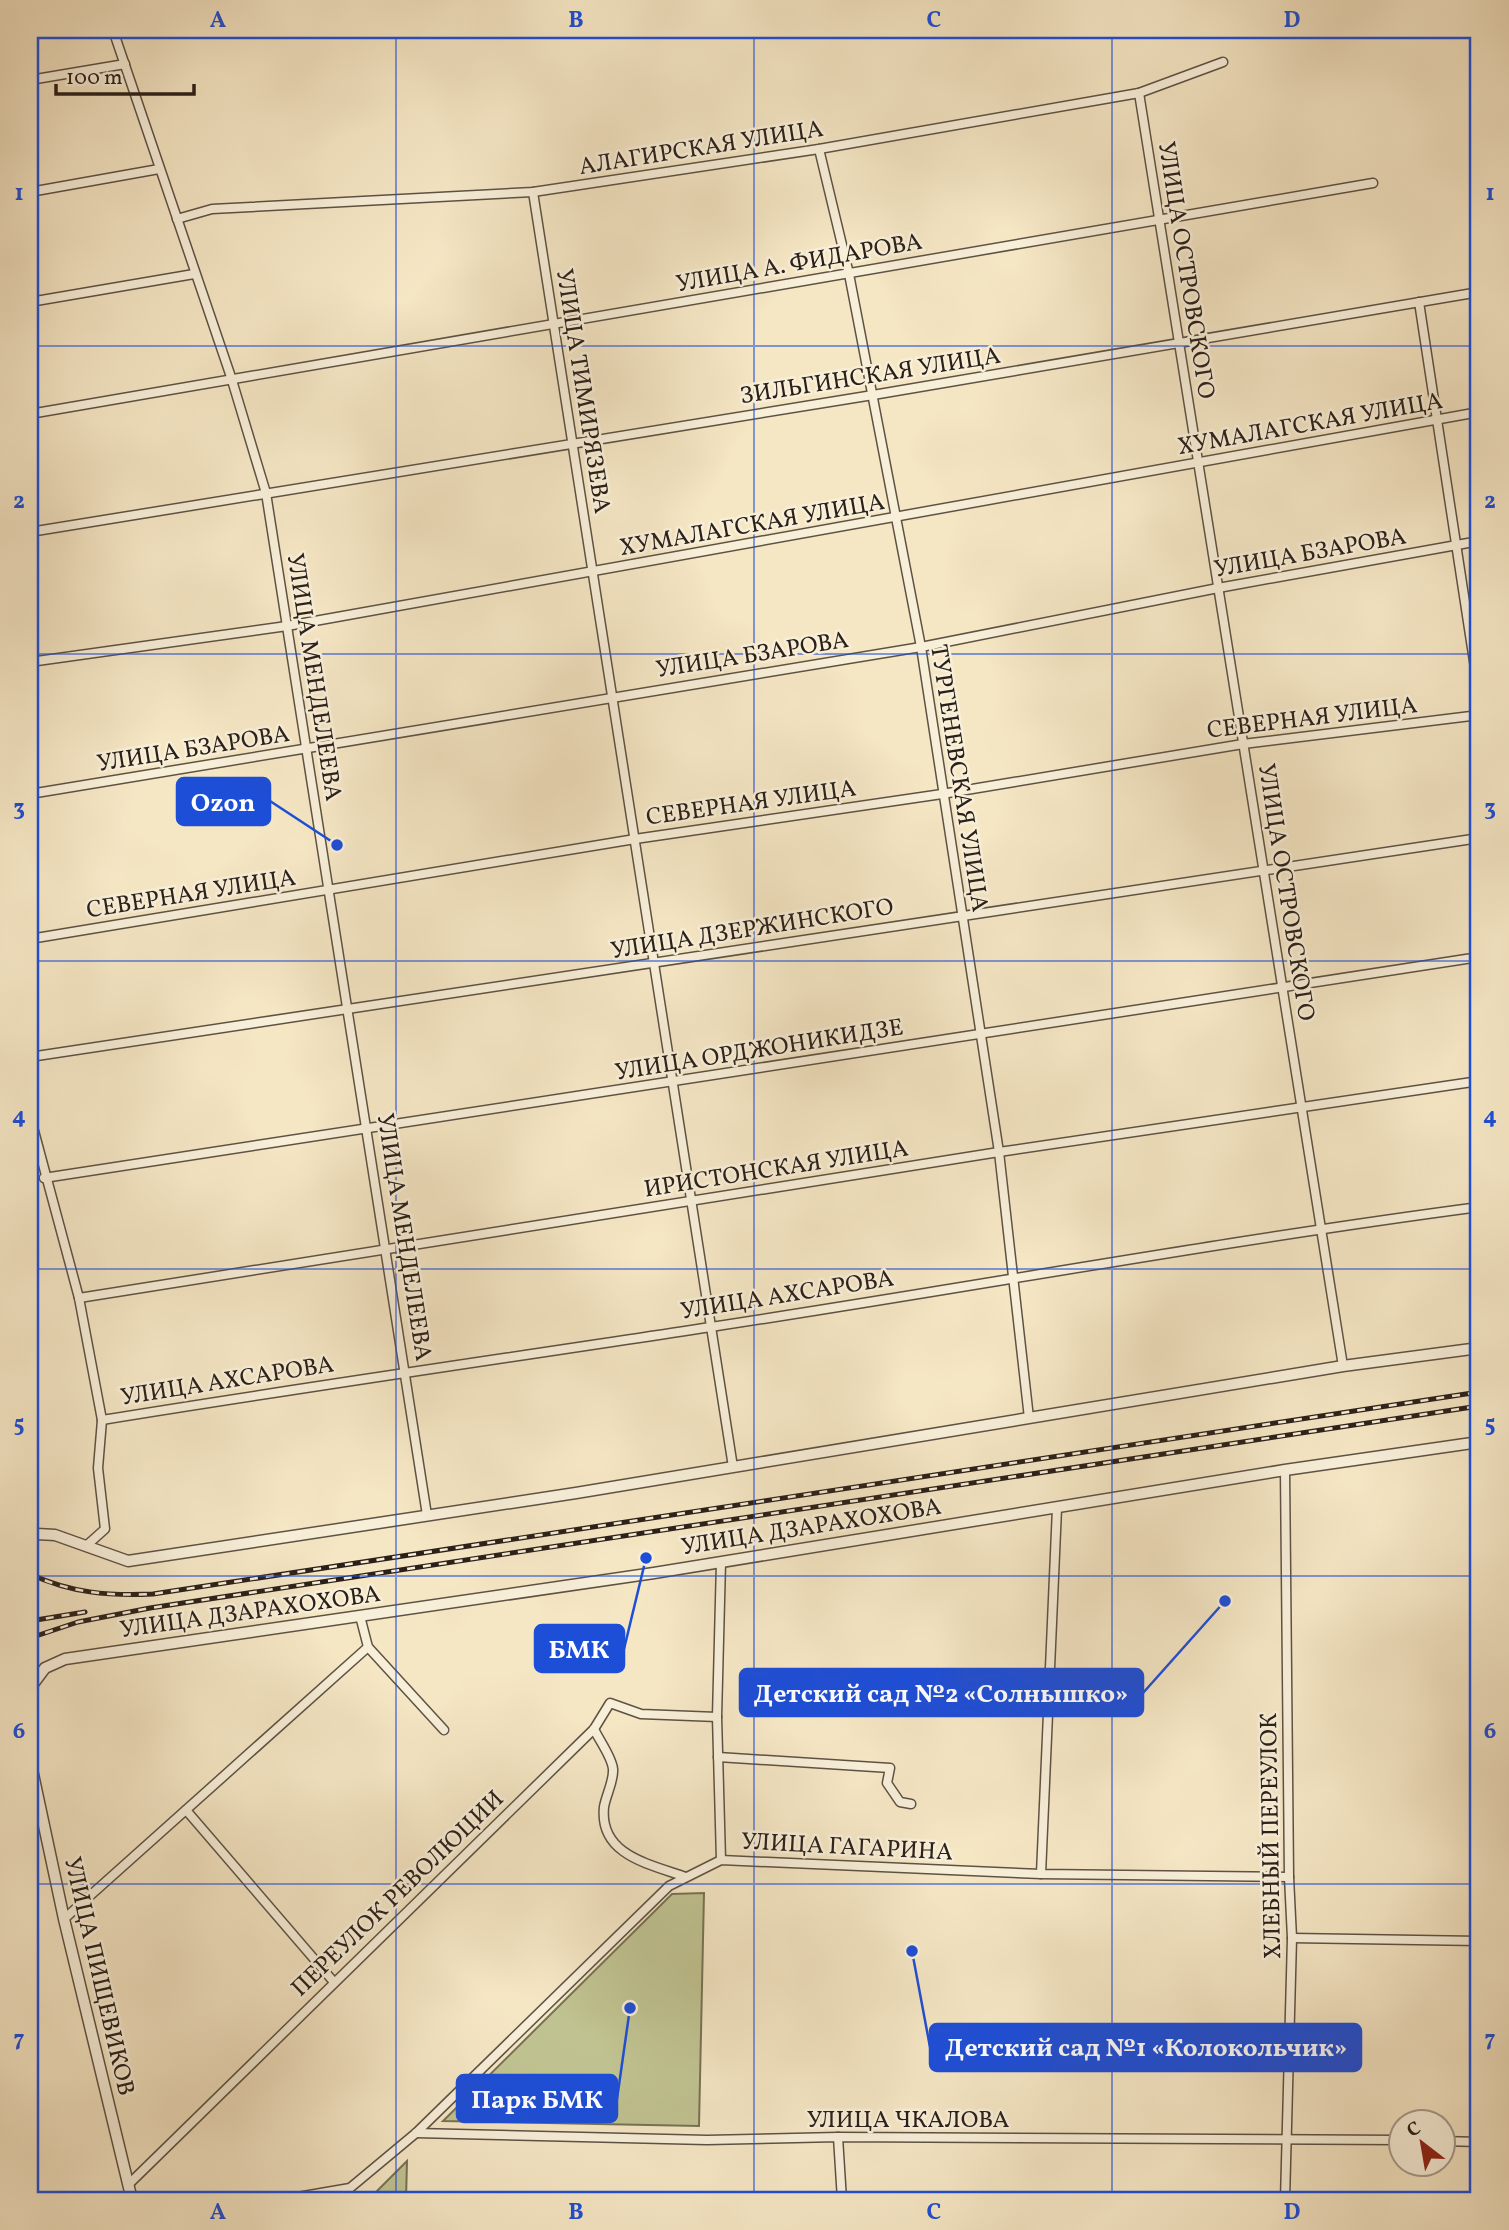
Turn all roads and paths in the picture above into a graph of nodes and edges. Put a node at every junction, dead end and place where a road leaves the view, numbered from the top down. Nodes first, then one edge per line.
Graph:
1 (113, 30) edge
2 (1223, 62) dead end
3 (125, 64) junction
4 (30, 80) edge
5 (1139, 93) junction
6 (819, 149) junction
7 (159, 169) junction
8 (1373, 183) dead end
9 (30, 192) edge
10 (533, 192) junction
11 (177, 219) junction
12 (1159, 219) junction
13 (849, 274) junction
14 (194, 275) junction
15 (1479, 292) edge
16 (30, 302) edge
17 (1419, 302) junction
18 (554, 322) junction
19 (1179, 342) junction
20 (231, 377) junction
21 (873, 395) junction
22 (1479, 412) edge
23 (30, 414) edge
24 (1437, 419) junction
25 (572, 443) junction
26 (1198, 462) junction
27 (266, 494) junction
28 (897, 518) junction
29 (30, 532) edge
30 (1479, 541) edge
31 (1456, 545) junction
32 (593, 571) junction
33 (1218, 588) junction
34 (286, 626) junction
35 (920, 647) junction
36 (30, 662) edge
37 (1479, 694) edge
38 (612, 696) junction
39 (1479, 715) edge
40 (1243, 744) junction
41 (308, 750) junction
42 (30, 794) edge
43 (942, 794) junction
44 (1479, 838) edge
45 (635, 839) junction
46 (1264, 871) junction
47 (329, 891) junction
48 (961, 916) junction
49 (30, 939) edge
50 (1479, 957) edge
51 (654, 963) junction
52 (1284, 988) junction
53 (348, 1009) junction
54 (981, 1033) junction
55 (30, 1057) edge
56 (1479, 1081) edge
57 (673, 1083) junction
58 (1301, 1106) junction
59 (30, 1116) edge
60 (368, 1128) junction
61 (999, 1152) junction
62 (44, 1178) junction
63 (692, 1202) junction
64 (1479, 1207) edge
65 (1321, 1228) junction
66 (387, 1247) junction
67 (1014, 1277) junction
68 (79, 1298) junction
69 (711, 1327) junction
70 (1479, 1348) edge
71 (1343, 1366) junction
72 (407, 1370) junction
73 (1029, 1418) junction
74 (102, 1420) junction
75 (1479, 1442) edge
76 (733, 1467) junction
77 (1285, 1470) junction
78 (1057, 1508) junction
79 (427, 1515) junction
80 (32, 1532) edge
81 (86, 1546) junction
82 (721, 1562) junction
83 (360, 1616) junction
84 (368, 1647) junction
85 (30, 1688) edge
86 (717, 1717) junction
87 (444, 1730) dead end
88 (594, 1730) junction
89 (718, 1757) junction
90 (30, 1760) edge
91 (911, 1804) dead end
92 (186, 1810) junction
93 (721, 1860) junction
94 (1041, 1874) junction
95 (686, 1877) junction
96 (1289, 1877) junction
97 (64, 1919) junction
98 (1292, 1938) junction
99 (1479, 1941) edge
100 (332, 1981) junction
101 (416, 2133) junction
102 (838, 2137) junction
103 (1286, 2138) junction
104 (1386, 2140) edge
105 (1456, 2141) edge
106 (1479, 2142) edge
107 (129, 2183) junction
108 (132, 2200) edge
109 (280, 2200) edge
110 (842, 2200) edge
111 (1285, 2200) edge

1 - 3 street, УЛИЦА МЕНДЕЛЕЕВА
2 - 5 street, АЛАГИРСКАЯ УЛИЦА
3 - 4 street
3 - 7 street, УЛИЦА МЕНДЕЛЕЕВА
5 - 6 street, АЛАГИРСКАЯ УЛИЦА
5 - 12 street, УЛИЦА ОСТРОВСКОГО
6 - 10 street, АЛАГИРСКАЯ УЛИЦА
6 - 13 street, ТУРГЕНЕВСКАЯ УЛИЦА
7 - 9 street
7 - 11 street, УЛИЦА МЕНДЕЛЕЕВА
8 - 12 street, УЛИЦА А. ФИДАРОВА
10 - 11 street, АЛАГИРСКАЯ УЛИЦА
10 - 18 street, УЛИЦА ТИМИРЯЗЕВА
11 - 14 street, УЛИЦА МЕНДЕЛЕЕВА
12 - 13 street, УЛИЦА А. ФИДАРОВА
12 - 19 street, УЛИЦА ОСТРОВСКОГО
13 - 18 street, УЛИЦА А. ФИДАРОВА
13 - 21 street, ТУРГЕНЕВСКАЯ УЛИЦА
14 - 16 street
14 - 20 street, УЛИЦА МЕНДЕЛЕЕВА
15 - 17 street, ЗИЛЬГИНСКАЯ УЛИЦА
17 - 19 street, ЗИЛЬГИНСКАЯ УЛИЦА
17 - 24 street
18 - 20 street, УЛИЦА А. ФИДАРОВА
18 - 25 street, УЛИЦА ТИМИРЯЗЕВА
19 - 21 street, ЗИЛЬГИНСКАЯ УЛИЦА
19 - 26 street, УЛИЦА ОСТРОВСКОГО
20 - 23 street, УЛИЦА А. ФИДАРОВА
20 - 27 street, УЛИЦА МЕНДЕЛЕЕВА
21 - 25 street, ЗИЛЬГИНСКАЯ УЛИЦА
21 - 28 street, ТУРГЕНЕВСКАЯ УЛИЦА
22 - 24 street, ХУМАЛАГСКАЯ УЛИЦА
24 - 26 street, ХУМАЛАГСКАЯ УЛИЦА
24 - 31 street
25 - 27 street, ЗИЛЬГИНСКАЯ УЛИЦА
25 - 32 street, УЛИЦА ТИМИРЯЗЕВА
26 - 28 street, ХУМАЛАГСКАЯ УЛИЦА
26 - 33 street, УЛИЦА ОСТРОВСКОГО
27 - 29 street, ЗИЛЬГИНСКАЯ УЛИЦА
27 - 34 street, УЛИЦА МЕНДЕЛЕЕВА
28 - 32 street, ХУМАЛАГСКАЯ УЛИЦА
28 - 35 street, ТУРГЕНЕВСКАЯ УЛИЦА
30 - 31 street, УЛИЦА БЗАРОВА
31 - 33 street, УЛИЦА БЗАРОВА
31 - 37 street
32 - 34 street, ХУМАЛАГСКАЯ УЛИЦА
32 - 38 street, УЛИЦА ТИМИРЯЗЕВА
33 - 35 street, УЛИЦА БЗАРОВА
33 - 40 street, УЛИЦА ОСТРОВСКОГО
34 - 36 street, ХУМАЛАГСКАЯ УЛИЦА
34 - 41 street, УЛИЦА МЕНДЕЛЕЕВА
35 - 38 street, УЛИЦА БЗАРОВА
35 - 43 street, ТУРГЕНЕВСКАЯ УЛИЦА
38 - 41 street, УЛИЦА БЗАРОВА
38 - 45 street, УЛИЦА ТИМИРЯЗЕВА
39 - 40 street, СЕВЕРНАЯ УЛИЦА
40 - 43 street, СЕВЕРНАЯ УЛИЦА
40 - 46 street, УЛИЦА ОСТРОВСКОГО
41 - 42 street, УЛИЦА БЗАРОВА
41 - 47 street, УЛИЦА МЕНДЕЛЕЕВА
43 - 45 street, СЕВЕРНАЯ УЛИЦА
43 - 48 street, ТУРГЕНЕВСКАЯ УЛИЦА
44 - 46 street, УЛИЦА ДЗЕРЖИНСКОГО
45 - 47 street, СЕВЕРНАЯ УЛИЦА
45 - 51 street, УЛИЦА ТИМИРЯЗЕВА
46 - 48 street, УЛИЦА ДЗЕРЖИНСКОГО
46 - 52 street, УЛИЦА ОСТРОВСКОГО
47 - 49 street, СЕВЕРНАЯ УЛИЦА
47 - 53 street, УЛИЦА МЕНДЕЛЕЕВА
48 - 51 street, УЛИЦА ДЗЕРЖИНСКОГО
48 - 54 street, ТУРГЕНЕВСКАЯ УЛИЦА
50 - 52 street, УЛИЦА ОРДЖОНИКИДЗЕ
51 - 53 street, УЛИЦА ДЗЕРЖИНСКОГО
51 - 57 street, УЛИЦА ТИМИРЯЗЕВА
52 - 54 street, УЛИЦА ОРДЖОНИКИДЗЕ
52 - 58 street, УЛИЦА ОСТРОВСКОГО
53 - 55 street, УЛИЦА ДЗЕРЖИНСКОГО
53 - 60 street, УЛИЦА МЕНДЕЛЕЕВА
54 - 57 street, УЛИЦА ОРДЖОНИКИДЗЕ
54 - 61 street, ТУРГЕНЕВСКАЯ УЛИЦА
56 - 58 street, ИРИСТОНСКАЯ УЛИЦА
57 - 60 street, УЛИЦА ОРДЖОНИКИДЗЕ
57 - 63 street, УЛИЦА ТИМИРЯЗЕВА
58 - 61 street, ИРИСТОНСКАЯ УЛИЦА
58 - 65 street, УЛИЦА ОСТРОВСКОГО
59 - 62 street
60 - 62 street, УЛИЦА ОРДЖОНИКИДЗЕ
60 - 66 street, УЛИЦА МЕНДЕЛЕЕВА
61 - 63 street, ИРИСТОНСКАЯ УЛИЦА
61 - 67 street, ТУРГЕНЕВСКАЯ УЛИЦА
62 - 68 street
63 - 66 street, ИРИСТОНСКАЯ УЛИЦА
63 - 69 street, УЛИЦА ТИМИРЯЗЕВА
64 - 65 street, УЛИЦА АХСАРОВА
65 - 67 street, УЛИЦА АХСАРОВА
65 - 71 street, УЛИЦА ОСТРОВСКОГО
66 - 68 street, ИРИСТОНСКАЯ УЛИЦА
66 - 72 street, УЛИЦА МЕНДЕЛЕЕВА
67 - 69 street, УЛИЦА АХСАРОВА
67 - 73 street, ТУРГЕНЕВСКАЯ УЛИЦА
68 - 74 street
69 - 72 street, УЛИЦА АХСАРОВА
69 - 76 street, УЛИЦА ТИМИРЯЗЕВА
70 - 71 street
71 - 73 street
72 - 74 street, УЛИЦА АХСАРОВА
72 - 79 street, УЛИЦА МЕНДЕЛЕЕВА
73 - 76 street
74 - 81 street
75 - 77 street, УЛИЦА ДЗАРАХОХОВА
76 - 79 street
77 - 78 street, УЛИЦА ДЗАРАХОХОВА
77 - 96 street, ХЛЕБНЫЙ ПЕРЕУЛОК
78 - 82 street, УЛИЦА ДЗАРАХОХОВА
78 - 94 street
79 - 81 street
80 - 81 street
82 - 83 street, УЛИЦА ДЗАРАХОХОВА
82 - 86 street
83 - 84 street
83 - 85 street, УЛИЦА ДЗАРАХОХОВА
84 - 87 street
84 - 92 street
86 - 88 street, ПЕРЕУЛОК РЕВОЛЮЦИИ
86 - 89 street
88 - 95 street
88 - 100 street, ПЕРЕУЛОК РЕВОЛЮЦИИ
89 - 91 street
89 - 93 street
90 - 97 street, УЛИЦА ПИЩЕВИКОВ
92 - 97 street
92 - 100 street
93 - 94 street, УЛИЦА ГАГАРИНА
93 - 95 street, УЛИЦА ГАГАРИНА
94 - 96 street, УЛИЦА ГАГАРИНА
95 - 101 street, УЛИЦА ГАГАРИНА
96 - 98 street, ХЛЕБНЫЙ ПЕРЕУЛОК
97 - 107 street, УЛИЦА ПИЩЕВИКОВ
98 - 99 street
98 - 103 street, ХЛЕБНЫЙ ПЕРЕУЛОК
100 - 107 street, ПЕРЕУЛОК РЕВОЛЮЦИИ
101 - 102 street, УЛИЦА ЧКАЛОВА
101 - 109 street, УЛИЦА ГАГАРИНА
102 - 103 street, УЛИЦА ЧКАЛОВА
102 - 110 street
103 - 104 street, УЛИЦА ЧКАЛОВА
103 - 111 street, ХЛЕБНЫЙ ПЕРЕУЛОК
105 - 106 street
107 - 108 street, УЛИЦА ПИЩЕВИКОВ

